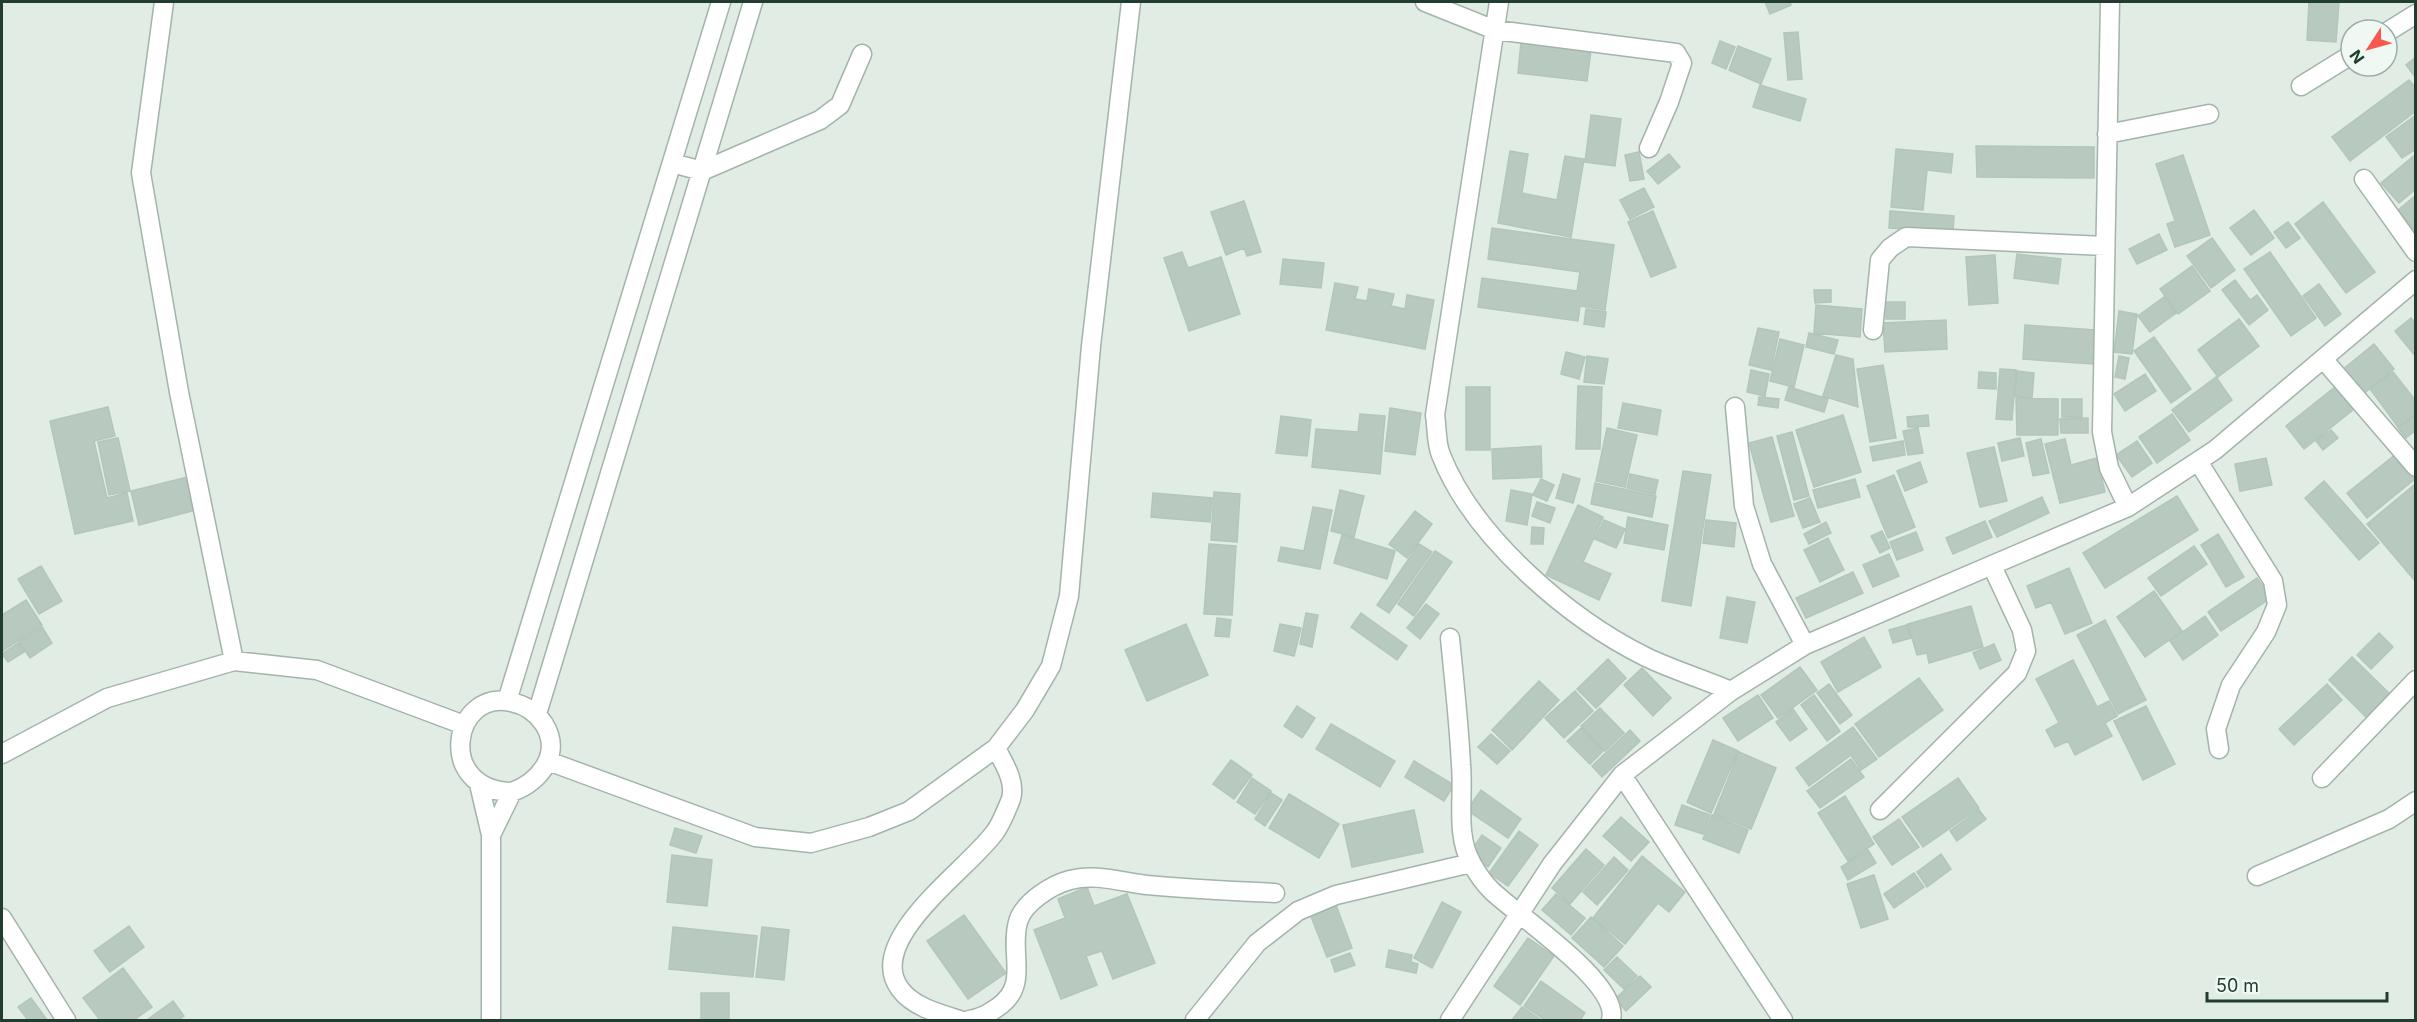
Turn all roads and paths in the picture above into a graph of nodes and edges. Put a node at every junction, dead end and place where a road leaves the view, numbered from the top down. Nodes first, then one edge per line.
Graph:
1 (164, 2) edge
2 (721, 2) edge
3 (753, 2) edge
4 (1131, 2) edge
5 (1425, 2) edge
6 (1499, 2) edge
7 (2110, 2) edge
8 (2415, 14) edge
9 (2399, 24) edge
10 (1495, 30) junction
11 (862, 54) dead end
12 (2339, 63) edge
13 (2301, 87) dead end
14 (2209, 114) dead end
15 (2108, 134) junction
16 (1649, 148) dead end
17 (672, 163) junction
18 (702, 171) junction
19 (2364, 179) dead end
20 (2105, 246) junction
21 (2415, 252) edge
22 (2415, 280) edge
23 (1873, 330) dead end
24 (2324, 360) junction
25 (1735, 407) dead end
26 (586, 443) junction
27 (616, 453) junction
28 (2199, 463) junction
29 (2415, 468) edge
30 (2128, 507) junction
31 (1992, 566) junction
32 (1450, 638) dead end
33 (1805, 645) junction
34 (234, 661) junction
35 (2415, 680) edge
36 (1731, 691) junction
37 (507, 701) junction
38 (537, 714) junction
39 (464, 724) junction
40 (996, 748) junction
41 (2219, 749) dead end
42 (2, 754) edge
43 (548, 761) junction
44 (1622, 775) junction
45 (2322, 778) dead end
46 (479, 784) junction
47 (512, 792) junction
48 (2415, 801) edge
49 (1880, 810) dead end
50 (491, 835) junction
51 (1471, 863) junction
52 (2257, 876) dead end
53 (1275, 893) dead end
54 (1520, 912) junction
55 (2, 918) edge
56 (66, 1020) edge
57 (490, 1020) edge
58 (960, 1020) edge
59 (969, 1020) edge
60 (1195, 1020) edge
61 (1450, 1020) edge
62 (1611, 1020) edge
63 (1783, 1020) edge

1 - 34 street
2 - 17 street
3 - 18 street
4 - 40 street
5 - 10 street
6 - 10 street
7 - 15 street
8 - 9 street
10 - 16 street
10 - 36 street
11 - 18 street
12 - 13 street
14 - 15 street
15 - 20 street
17 - 18 street
17 - 26 street
18 - 27 street
19 - 21 street
20 - 23 street
20 - 30 street
22 - 24 street
24 - 28 street
24 - 29 street
25 - 33 street
26 - 27 street
26 - 37 street
27 - 38 street
28 - 30 street
28 - 41 street
30 - 31 street
31 - 33 street
31 - 49 street
32 - 51 street
33 - 36 street
34 - 39 street
34 - 42 street
35 - 45 street
36 - 44 street
37 - 38 street
37 - 39 street
38 - 43 street
39 - 46 street
40 - 43 street
40 - 58 street
43 - 47 street
44 - 54 street
44 - 63 street
46 - 47 street
46 - 50 street
47 - 50 street
48 - 52 street
50 - 57 street
51 - 54 street
51 - 60 street
53 - 59 street
54 - 61 street
54 - 62 street
55 - 56 street

